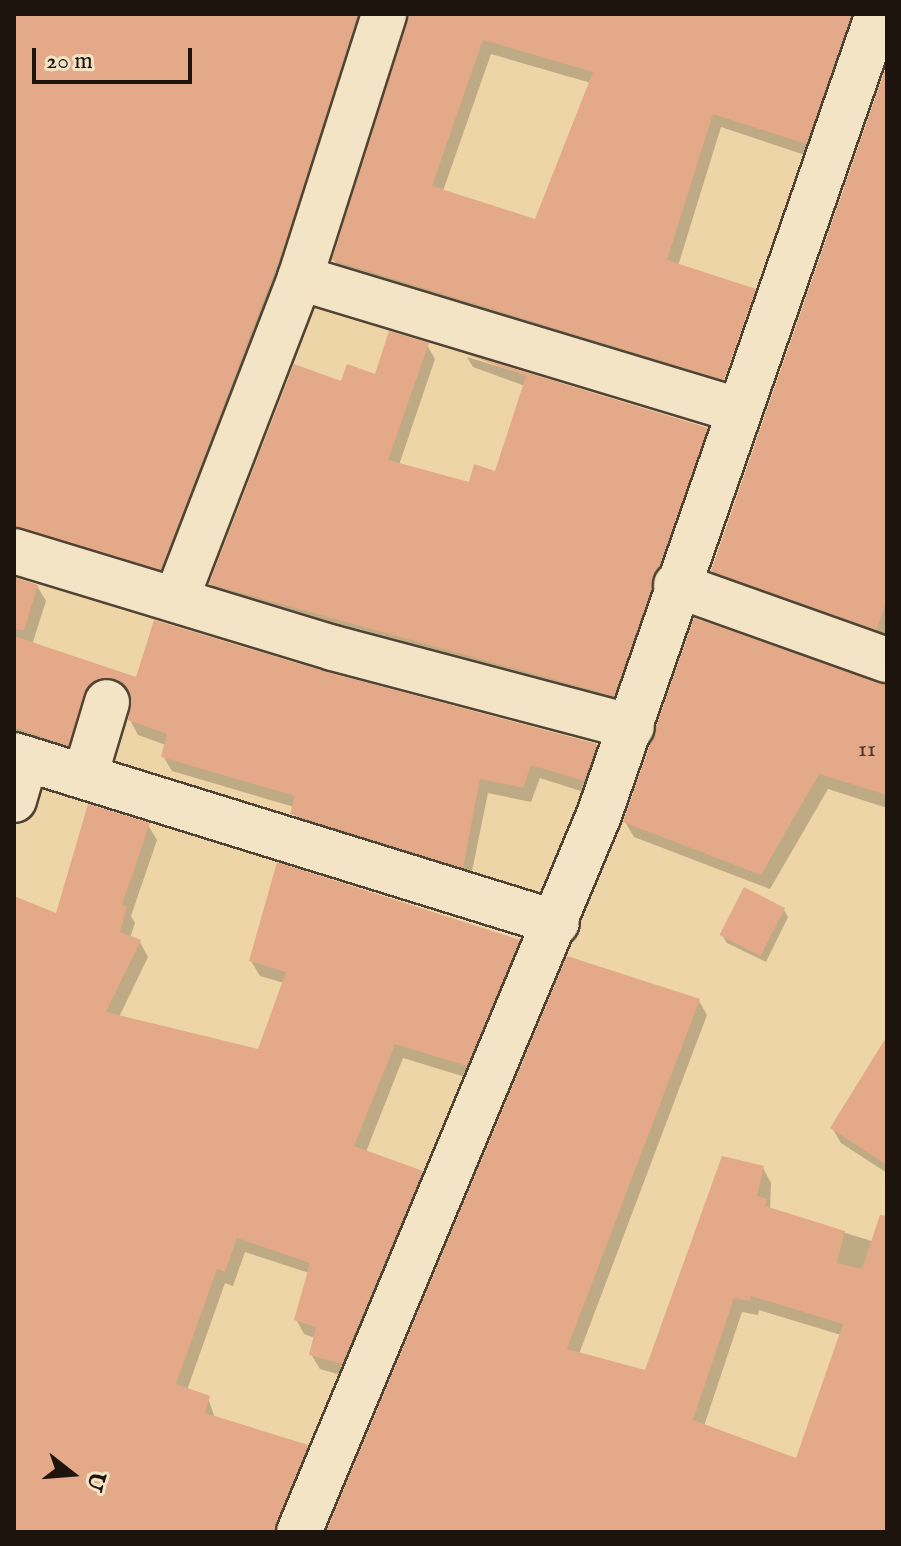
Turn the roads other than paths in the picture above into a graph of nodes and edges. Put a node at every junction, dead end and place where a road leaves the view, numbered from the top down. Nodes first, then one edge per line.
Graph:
1 (384, 14) edge
2 (878, 14) edge
3 (300, 278) junction
4 (736, 410) junction
5 (14, 551) edge
6 (676, 585) junction
7 (177, 597) junction
8 (887, 660) edge
9 (107, 702) dead end
10 (632, 727) junction
11 (20, 757) edge
12 (85, 776) junction
13 (14, 800) edge
14 (557, 923) junction
15 (299, 1532) edge

1 - 3 street
2 - 4 street
3 - 4 street
3 - 7 street
4 - 6 street
5 - 7 street
6 - 8 street
6 - 10 street
7 - 10 street
9 - 12 street
10 - 14 street
11 - 12 street
11 - 13 street
12 - 14 street
14 - 15 street

